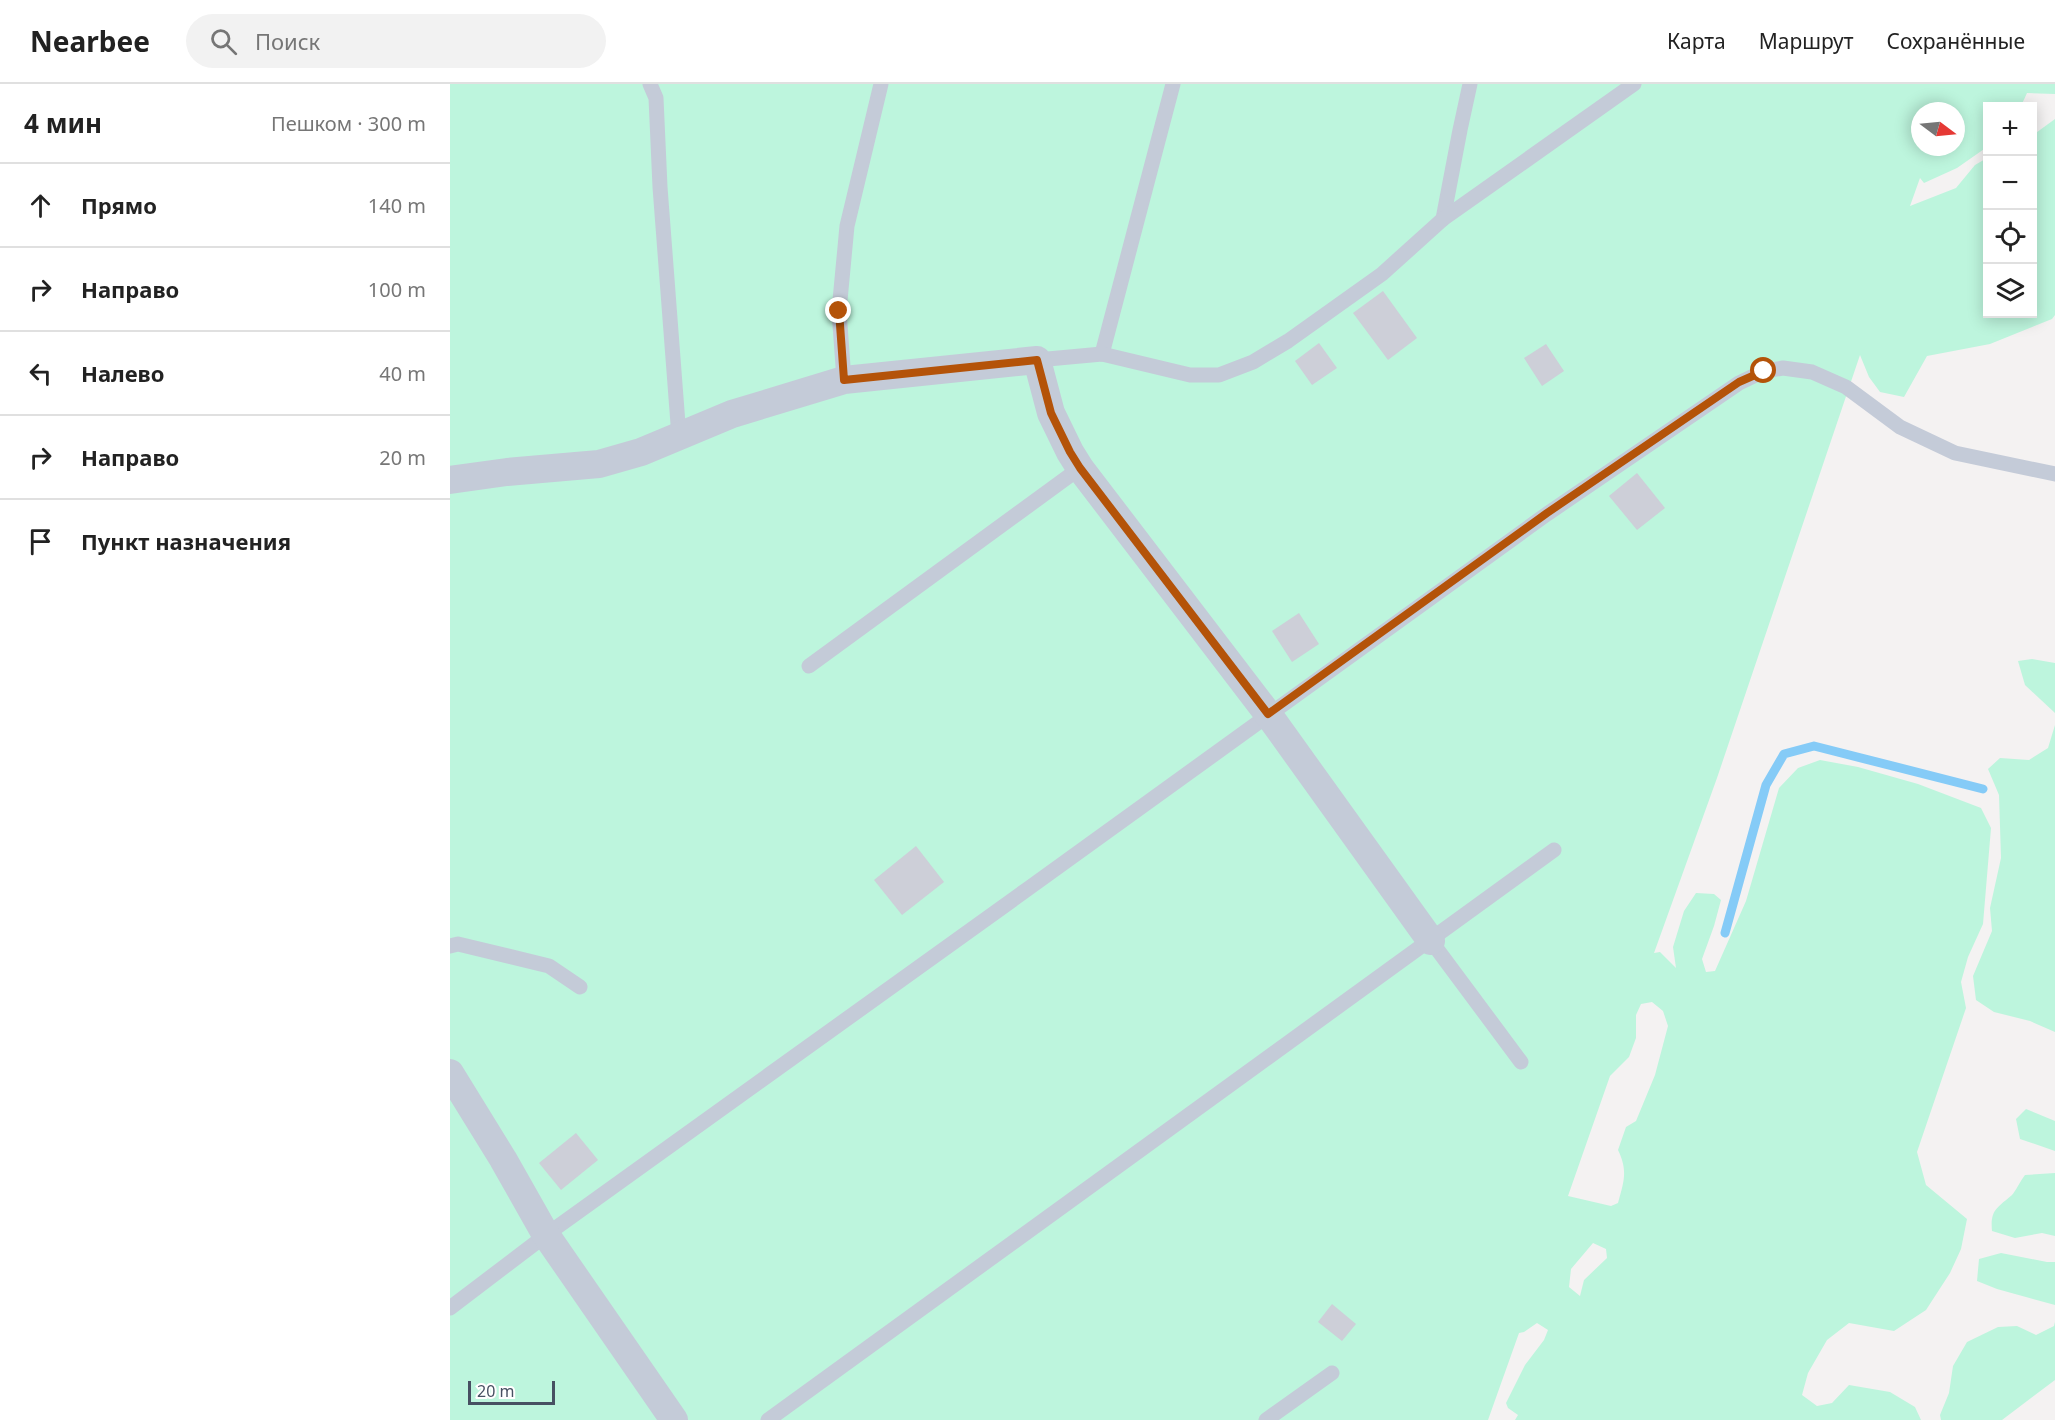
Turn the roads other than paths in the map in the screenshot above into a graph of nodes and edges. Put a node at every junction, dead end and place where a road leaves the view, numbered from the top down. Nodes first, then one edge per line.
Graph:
1 (650, 84) edge
2 (881, 84) edge
3 (1173, 84) edge
4 (1470, 84) edge
5 (1634, 84) edge
6 (1443, 219) junction
7 (1102, 354) junction
8 (1037, 360) junction
9 (844, 380) junction
10 (679, 437) junction
11 (1080, 468) junction
12 (2055, 474) edge
13 (450, 480) edge
14 (809, 666) dead end
15 (1268, 714) junction
16 (1554, 850) dead end
17 (1431, 941) junction
18 (450, 946) edge
19 (580, 987) dead end
20 (1521, 1062) dead end
21 (450, 1073) edge
22 (546, 1235) junction
23 (450, 1308) edge
24 (1332, 1373) dead end
25 (674, 1420) edge
26 (768, 1420) edge
27 (1266, 1420) edge

1 - 10 lane
2 - 9 lane
3 - 7 lane
4 - 6 lane
5 - 6 lane
6 - 7 lane
7 - 8 lane
8 - 9 street
8 - 11 street
9 - 10 street
10 - 13 street
11 - 14 lane
11 - 15 street
12 - 15 lane
15 - 17 street
15 - 22 lane
16 - 17 lane
17 - 20 lane
17 - 26 lane
18 - 19 lane
21 - 22 street
22 - 23 lane
22 - 25 street
24 - 27 lane

